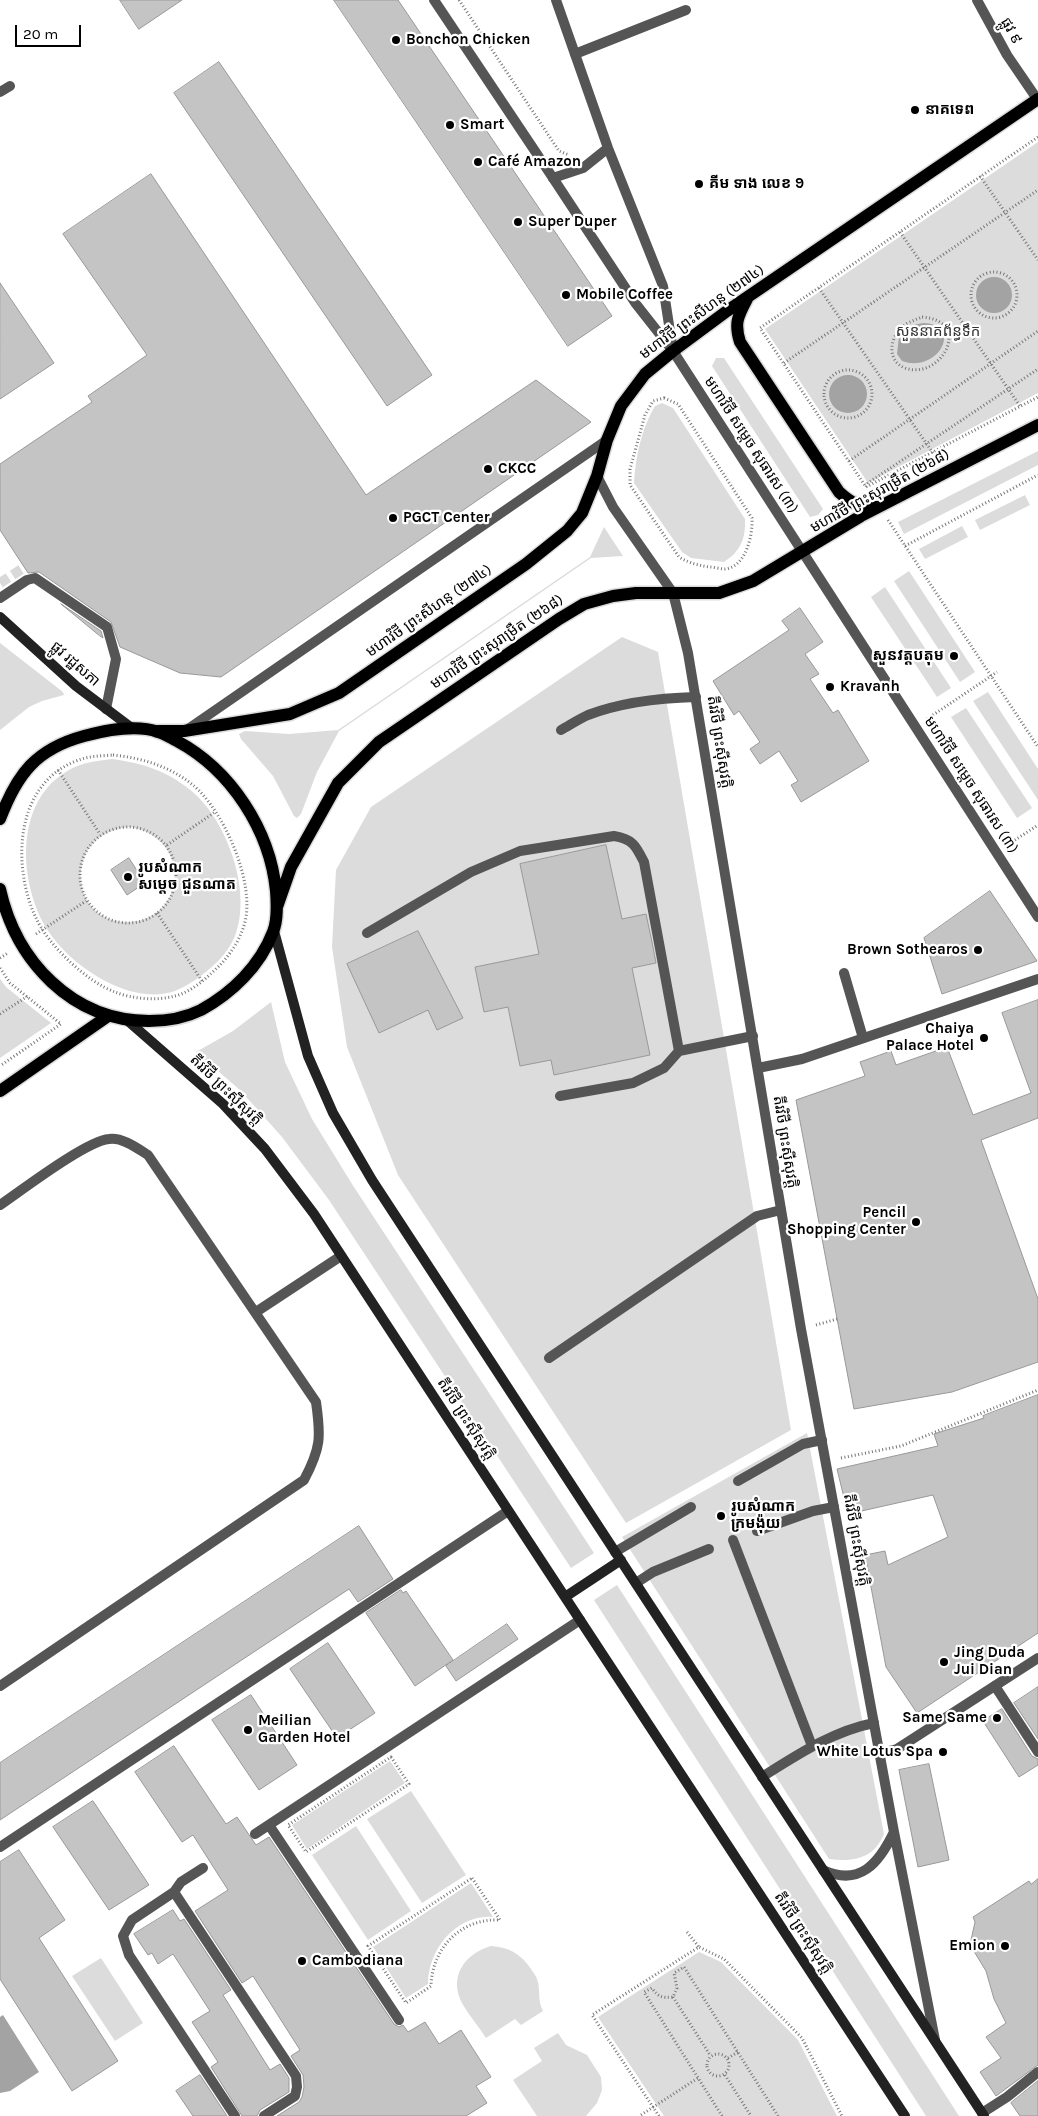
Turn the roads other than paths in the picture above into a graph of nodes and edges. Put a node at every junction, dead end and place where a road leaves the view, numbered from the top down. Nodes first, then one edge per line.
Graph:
1 (434, 0) edge
2 (556, 0) edge
3 (977, 0) edge
4 (686, 10) dead end
5 (575, 54) junction
6 (10, 86) dead end
7 (0, 92) edge
8 (1038, 99) edge
9 (608, 148) junction
10 (553, 178) junction
11 (748, 297) junction
12 (673, 351) junction
13 (1038, 425) edge
14 (607, 440) junction
15 (598, 476) junction
16 (879, 506) junction
17 (803, 552) junction
18 (673, 593) junction
19 (0, 598) edge
20 (0, 617) edge
21 (696, 696) junction
22 (106, 709) junction
23 (133, 729) junction
24 (561, 730) dead end
25 (158, 732) junction
26 (184, 732) junction
27 (0, 819) edge
28 (0, 889) edge
29 (278, 907) junction
30 (1038, 917) edge
31 (274, 931) junction
32 (367, 933) dead end
33 (844, 973) dead end
34 (1038, 979) edge
35 (108, 1016) junction
36 (128, 1021) junction
37 (752, 1036) junction
38 (863, 1038) junction
39 (678, 1050) junction
40 (758, 1068) junction
41 (0, 1091) edge
42 (560, 1096) dead end
43 (0, 1205) edge
44 (781, 1210) junction
45 (341, 1256) junction
46 (256, 1312) junction
47 (549, 1358) dead end
48 (822, 1440) junction
49 (738, 1481) dead end
50 (691, 1507) dead end
51 (834, 1507) junction
52 (508, 1511) junction
53 (757, 1531) dead end
54 (733, 1540) dead end
55 (709, 1549) dead end
56 (618, 1556) junction
57 (636, 1583) junction
58 (565, 1597) junction
59 (580, 1620) junction
60 (1038, 1658) edge
61 (0, 1686) edge
62 (995, 1686) junction
63 (874, 1722) junction
64 (812, 1746) junction
65 (1038, 1752) edge
66 (880, 1754) junction
67 (762, 1777) junction
68 (269, 1825) junction
69 (894, 1832) junction
70 (255, 1834) dead end
71 (0, 1847) edge
72 (203, 1868) dead end
73 (823, 1870) junction
74 (174, 1892) junction
75 (398, 2020) dead end
76 (935, 2041) junction
77 (1038, 2072) edge
78 (983, 2115) edge
79 (235, 2116) edge
80 (264, 2116) edge
81 (905, 2116) edge

1 - 10 street
2 - 5 street, មហាវិថី សម្តេច សុធារស (៣)
3 - 8 street, ផ្លូវ ៩
4 - 5 street
5 - 9 street, មហាវិថី សម្តេច សុធារស (៣)
6 - 7 street
8 - 11 main road, មហាវិថី ព្រះសីហនុ (២៧៤)
9 - 10 street
9 - 12 street, មហាវិថី សម្តេច សុធារស (៣)
10 - 12 street
11 - 12 main road, មហាវិថី ព្រះសីហនុ (២៧៤)
11 - 16 main road
12 - 14 main road, មហាវិថី ព្រះសីហនុ (២៧៤)
12 - 17 street, មហាវិថី សម្តេច សុធារស (៣)
13 - 16 main road, មហាវិថី ព្រះសុរាម្រឹត (២៦៨)
14 - 15 main road, មហាវិថី ព្រះសីហនុ (២៧៤)
14 - 26 street
15 - 18 street, តីរវិថី ព្រះស៊ីសុវត្តិ
15 - 26 main road, មហាវិថី ព្រះសីហនុ (២៧៤)
16 - 17 main road, មហាវិថី ព្រះសុរាម្រឹត (២៦៨)
17 - 18 main road, មហាវិថី ព្រះសុរាម្រឹត (២៦៨)
17 - 30 street, មហាវិថី សម្តេច សុធារស (៣)
18 - 21 street, តីរវិថី ព្រះស៊ីសុវត្តិ
18 - 29 main road, មហាវិថី ព្រះសុរាម្រឹត (២៦៨)
19 - 22 street
20 - 22 main road, ផ្លូវ រដ្ឋសភា
21 - 24 street
21 - 37 street, តីរវិថី ព្រះស៊ីសុវត្តិ
22 - 23 main road, ផ្លូវ រដ្ឋសភា
23 - 25 main road
23 - 27 main road
25 - 26 main road, មហាវិថី ព្រះសីហនុ (២៧៤)
25 - 29 main road
28 - 35 main road
29 - 31 main road
31 - 36 main road
31 - 56 main road, តីរវិថី ព្រះស៊ីសុវត្តិ
32 - 39 street
33 - 38 street
34 - 38 street
35 - 36 main road
35 - 41 main road
36 - 45 main road, តីរវិថី ព្រះស៊ីសុវត្តិ
37 - 39 street
37 - 40 street, តីរវិថី ព្រះស៊ីសុវត្តិ
38 - 40 street
39 - 42 street
40 - 44 street, តីរវិថី ព្រះស៊ីសុវត្តិ
43 - 46 street
44 - 47 street
44 - 48 street, តីរវិថី ព្រះស៊ីសុវត្តិ
45 - 46 street
45 - 52 main road, តីរវិថី ព្រះស៊ីសុវត្តិ
46 - 61 street
48 - 49 street
48 - 51 street, តីរវិថី ព្រះស៊ីសុវត្តិ
50 - 56 street
51 - 53 street
51 - 63 street, តីរវិថី ព្រះស៊ីសុវត្តិ
52 - 58 main road, តីរវិថី ព្រះស៊ីសុវត្តិ
52 - 71 street
54 - 64 street
55 - 57 street
56 - 57 main road, តីរវិថី ព្រះស៊ីសុវត្តិ
56 - 58 main road
57 - 67 main road, តីរវិថី ព្រះស៊ីសុវត្តិ
58 - 59 main road, តីរវិថី ព្រះស៊ីសុវត្តិ
59 - 68 street
59 - 81 main road, តីរវិថី ព្រះស៊ីសុវត្តិ
60 - 62 street
62 - 65 street
62 - 66 street
63 - 64 street
63 - 66 street, តីរវិថី ព្រះស៊ីសុវត្តិ
64 - 67 street
66 - 69 street, តីរវិថី ព្រះស៊ីសុវត្តិ
67 - 73 main road, តីរវិថី ព្រះស៊ីសុវត្តិ
68 - 70 street
68 - 75 street
69 - 73 street
69 - 76 street, តីរវិថី ព្រះស៊ីសុវត្តិ
72 - 74 street
73 - 76 main road, តីរវិថី ព្រះស៊ីសុវត្តិ
74 - 79 street
74 - 80 street
76 - 78 main road, តីរវិថី ព្រះស៊ីសុវត្តិ
77 - 78 street

